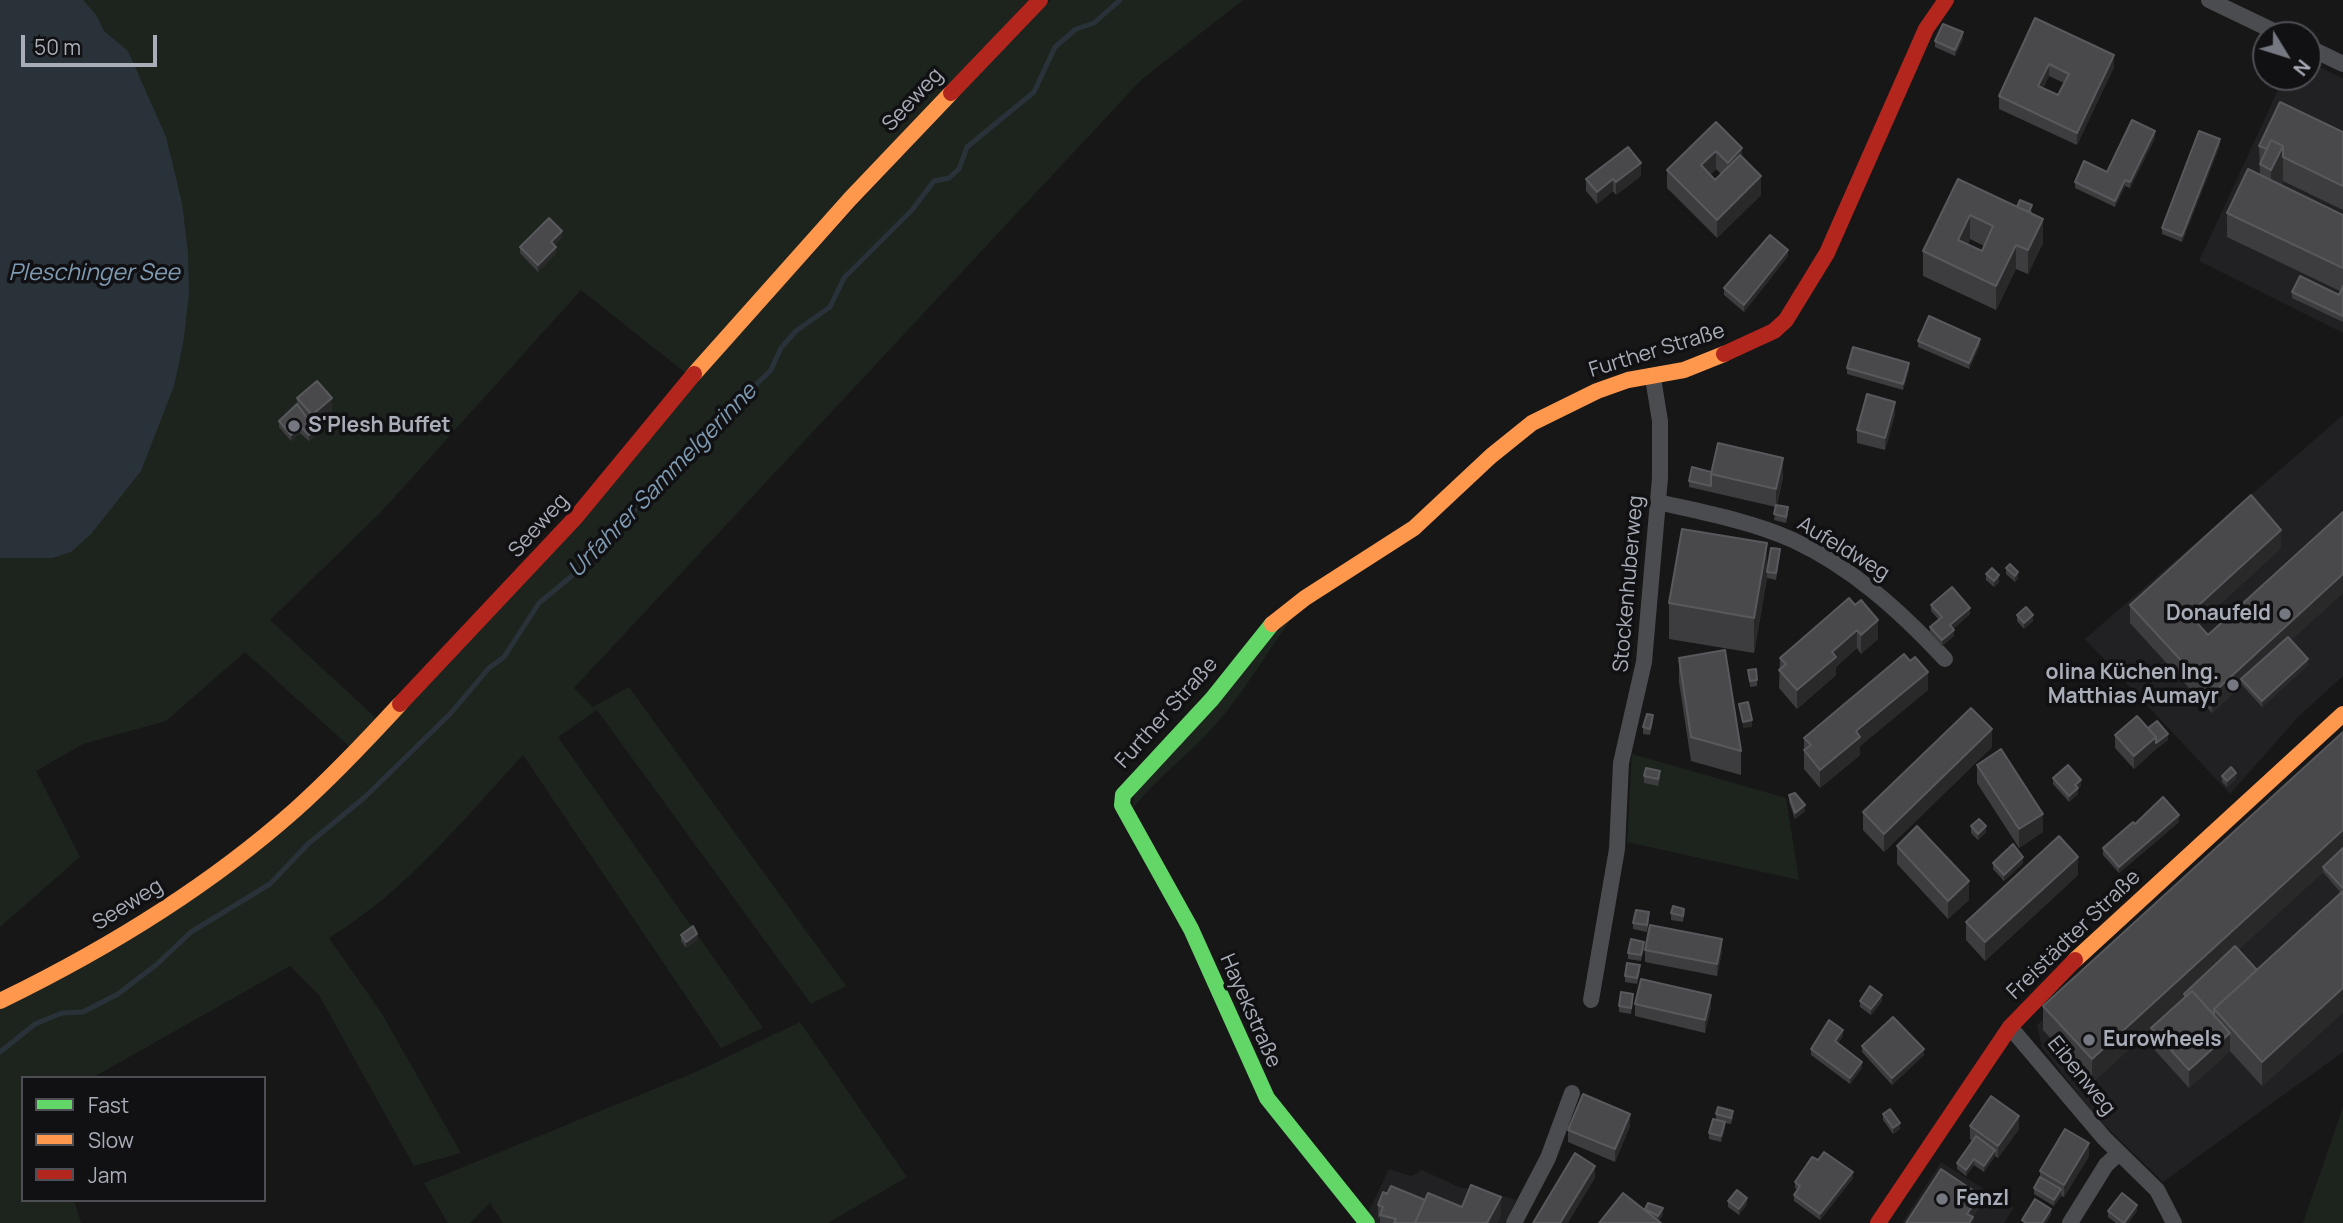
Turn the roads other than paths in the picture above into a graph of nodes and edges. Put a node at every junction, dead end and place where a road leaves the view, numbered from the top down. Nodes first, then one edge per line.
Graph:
1 (1040, 0) edge
2 (1946, 0) edge
3 (2209, 0) edge
4 (2253, 21) edge
5 (2322, 54) edge
6 (2343, 64) edge
7 (1653, 378) junction
8 (1658, 502) junction
9 (1945, 659) dead end
10 (2343, 714) edge
11 (1121, 799) joint
12 (1591, 1000) dead end
13 (0, 1001) edge
14 (2010, 1027) junction
15 (1572, 1093) dead end
16 (2119, 1153) junction
17 (1367, 1223) edge
18 (1514, 1223) edge
19 (1878, 1223) edge
20 (2070, 1223) edge
21 (2174, 1223) edge

1 - 13 street, Seeweg
2 - 7 street, Further Straße
3 - 4 street
5 - 6 street
7 - 8 street, Stockenhuberweg
7 - 11 street, Further Straße
8 - 9 street, Aufeldweg
8 - 12 street, Stockenhuberweg
10 - 14 street, Freistädter Straße
11 - 17 street, Hayekstraße
14 - 16 street, Eibenweg
14 - 19 street, Freistädter Straße
15 - 18 street
16 - 20 street
16 - 21 street, Eibenweg

